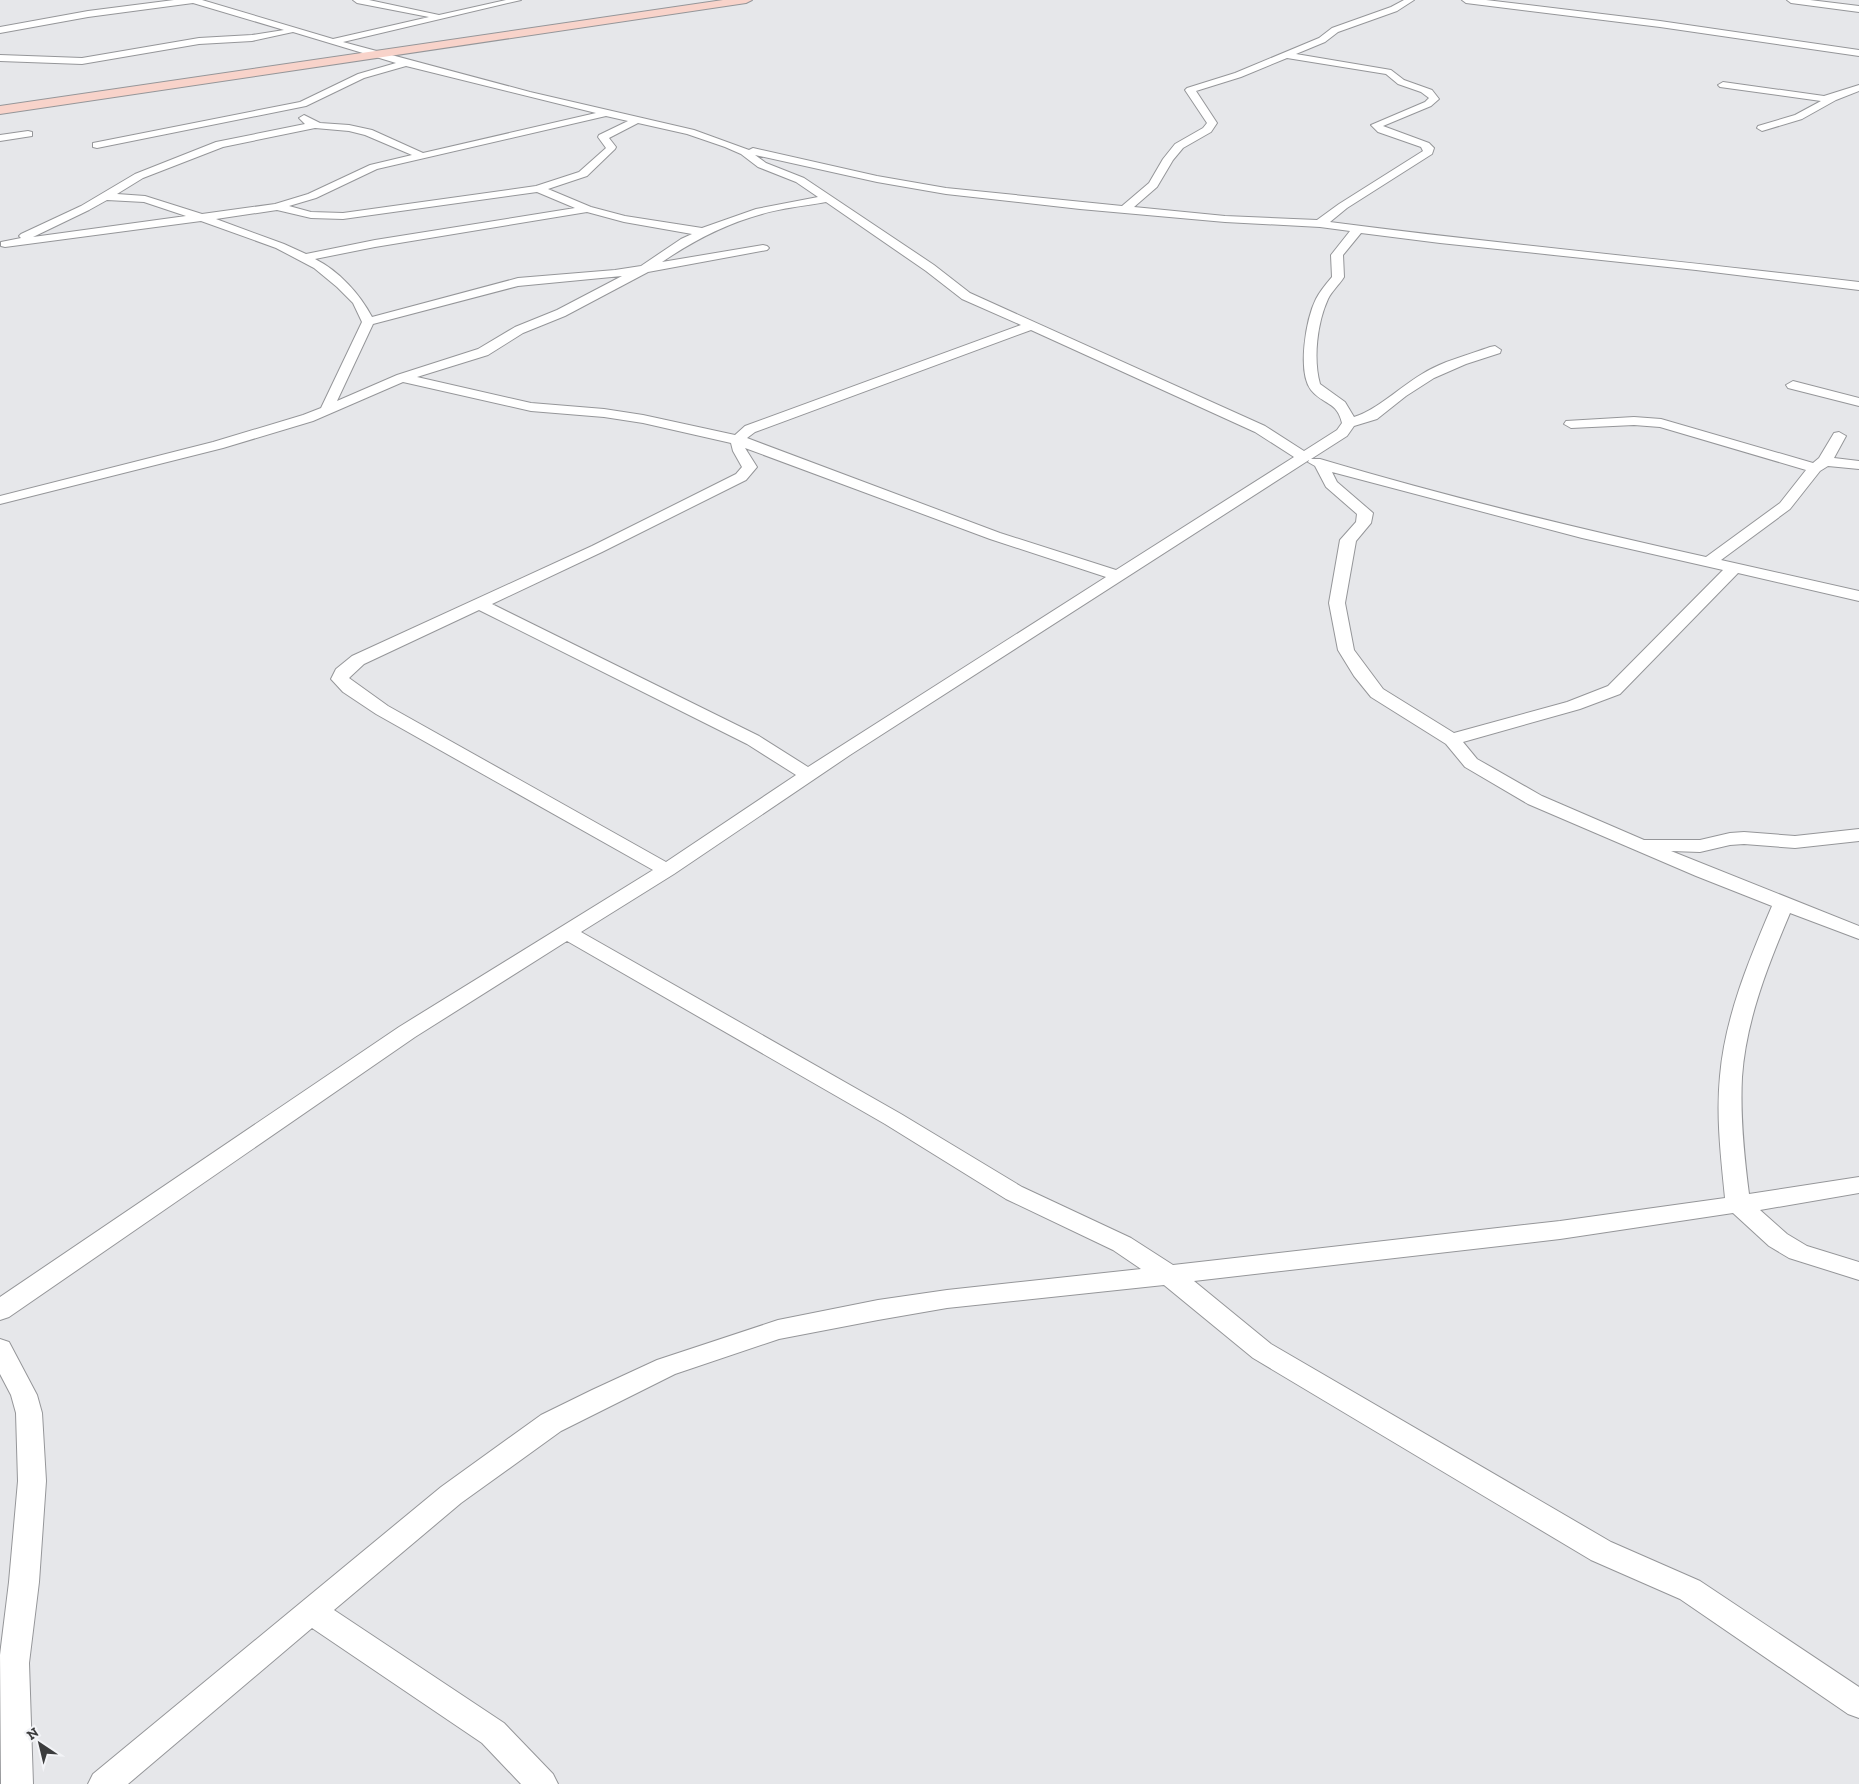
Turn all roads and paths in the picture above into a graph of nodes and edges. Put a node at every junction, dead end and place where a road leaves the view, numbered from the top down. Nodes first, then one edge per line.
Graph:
1 (193, 0) edge
2 (357, 0) edge
3 (517, 0) edge
4 (746, 0) edge
5 (1410, 0) edge
6 (1466, 0) edge
7 (1791, 0) edge
8 (404, 4) edge
9 (1859, 9) edge
10 (440, 17) junction
11 (0, 30) edge
12 (294, 30) junction
13 (332, 41) junction
14 (1859, 48) edge
15 (1848, 52) junction
16 (1859, 53) edge
17 (378, 54) junction
18 (1285, 54) junction
19 (0, 58) edge
20 (406, 63) junction
21 (1723, 85) dead end
22 (1859, 88) edge
23 (1832, 98) junction
24 (303, 104) junction
25 (0, 110) edge
26 (608, 113) junction
27 (637, 120) junction
28 (315, 125) junction
29 (1762, 128) dead end
30 (28, 134) dead end
31 (0, 138) edge
32 (97, 145) dead end
33 (729, 146) junction
34 (422, 156) junction
35 (538, 189) junction
36 (104, 196) junction
37 (827, 199) junction
38 (276, 207) junction
39 (587, 209) junction
40 (1124, 210) junction
41 (201, 216) junction
42 (1320, 224) junction
43 (1357, 230) junction
44 (703, 232) junction
45 (3, 245) edge
46 (764, 248) dead end
47 (305, 258) junction
48 (643, 270) junction
49 (1859, 286) edge
50 (368, 322) junction
51 (1031, 326) junction
52 (1495, 350) dead end
53 (402, 378) junction
54 (1793, 385) dead end
55 (1859, 402) edge
56 (326, 411) junction
57 (1349, 424) junction
58 (1571, 424) dead end
59 (1839, 436) dead end
60 (738, 440) junction
61 (1304, 456) junction
62 (1321, 464) junction
63 (1820, 465) junction
64 (1859, 465) edge
65 (0, 500) edge
66 (1710, 561) junction
67 (1735, 567) junction
68 (1119, 576) junction
69 (1859, 596) edge
70 (480, 604) junction
71 (1452, 740) junction
72 (809, 775) junction
73 (1859, 835) edge
74 (1640, 846) junction
75 (667, 870) junction
76 (1783, 905) junction
77 (567, 933) junction
78 (1859, 933) edge
79 (1859, 1184) edge
80 (1738, 1204) junction
81 (1859, 1271) edge
82 (1169, 1276) junction
83 (0, 1310) edge
84 (0, 1349) edge
85 (312, 1612) junction
86 (1859, 1704) edge
87 (17, 1784) edge
88 (104, 1784) edge
89 (542, 1784) edge

1 - 11 street
1 - 12 street
2 - 8 street
3 - 10 street
4 - 17 street
5 - 18 street
6 - 15 street
7 - 9 street
8 - 10 street
10 - 13 street
12 - 13 street
12 - 19 street
13 - 17 street
14 - 15 street
15 - 16 street
17 - 20 street
17 - 25 street
18 - 40 street
18 - 42 street
20 - 24 street
20 - 26 street
21 - 23 street
22 - 23 street
23 - 29 street
24 - 28 street
24 - 32 street
26 - 27 street
26 - 34 street
27 - 33 street
27 - 35 street
28 - 34 street
28 - 36 street
30 - 31 street
33 - 37 street
33 - 40 street
34 - 38 street
35 - 38 street
35 - 39 street
36 - 41 street
36 - 45 street
37 - 44 street
37 - 51 street
38 - 41 street
39 - 44 street
39 - 47 street
40 - 42 street
41 - 45 street
41 - 47 street
42 - 43 street
43 - 49 street
43 - 57 street
44 - 48 street
46 - 48 street
47 - 50 street
48 - 50 street
48 - 53 street
50 - 56 street
51 - 60 street
51 - 61 street
52 - 57 street
53 - 56 street
53 - 60 street
54 - 55 street
56 - 65 street
57 - 61 street
58 - 63 street
59 - 63 street
60 - 68 street
60 - 70 street
61 - 62 street
61 - 68 street
62 - 66 street
62 - 71 street
63 - 64 street
63 - 66 street
66 - 67 street
67 - 69 street
67 - 71 street
68 - 72 street
70 - 72 street
70 - 75 street
71 - 74 street
72 - 75 street
73 - 74 street
74 - 76 street
75 - 77 street
76 - 78 street
76 - 80 street
77 - 82 street
77 - 83 street
79 - 80 street
80 - 81 street
80 - 82 street
82 - 85 street
82 - 86 street
84 - 87 street
85 - 88 street
85 - 89 street

